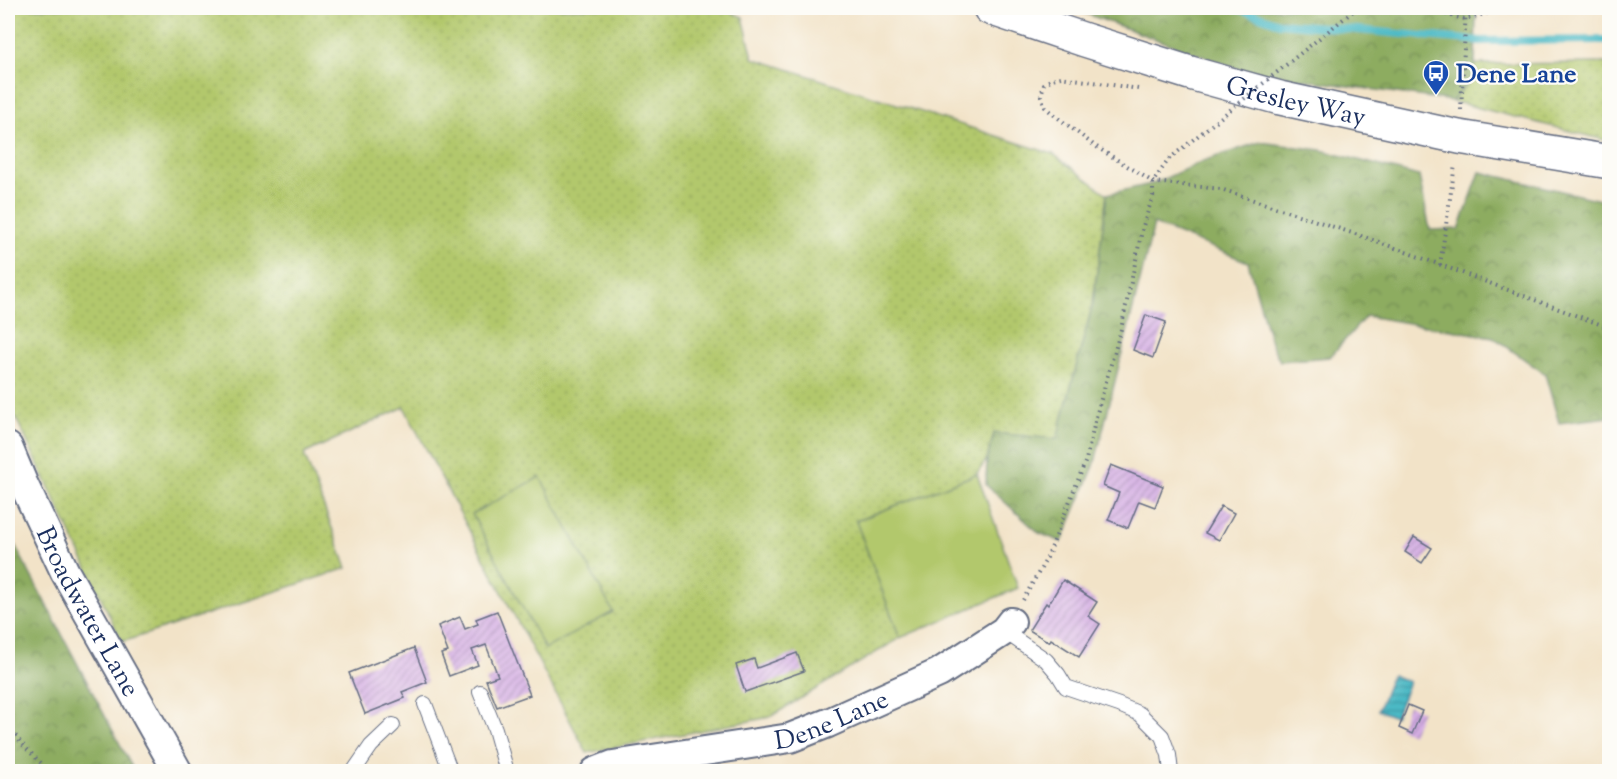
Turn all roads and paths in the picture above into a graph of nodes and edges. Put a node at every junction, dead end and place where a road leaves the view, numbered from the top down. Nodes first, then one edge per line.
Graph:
1 (990, 8) edge
2 (1357, 8) edge
3 (1416, 8) edge
4 (1466, 8) edge
5 (1508, 8) edge
6 (1465, 20) junction
7 (1463, 78) dead end
8 (1147, 90) dead end
9 (1459, 137) junction
10 (1610, 162) edge
11 (1152, 182) junction
12 (1440, 265) junction
13 (1610, 328) edge
14 (8, 447) edge
15 (1007, 627) junction
16 (480, 692) dead end
17 (425, 704) dead end
18 (393, 725) dead end
19 (8, 726) edge
20 (50, 771) edge
21 (178, 771) edge
22 (353, 771) edge
23 (451, 771) edge
24 (507, 771) edge
25 (595, 771) edge
26 (1171, 771) edge

1 - 9 street, Gresley Way
2 - 11 path, bridge
3 - 6 path
4 - 6 path
5 - 6 path
6 - 7 path
8 - 11 path
9 - 10 street, Gresley Way
9 - 12 path
11 - 12 path
11 - 15 path
12 - 13 path
14 - 21 street, Broadwater Lane
15 - 25 street, Dene Lane
15 - 26 lane
16 - 24 lane
17 - 23 lane
18 - 22 lane
19 - 20 path

